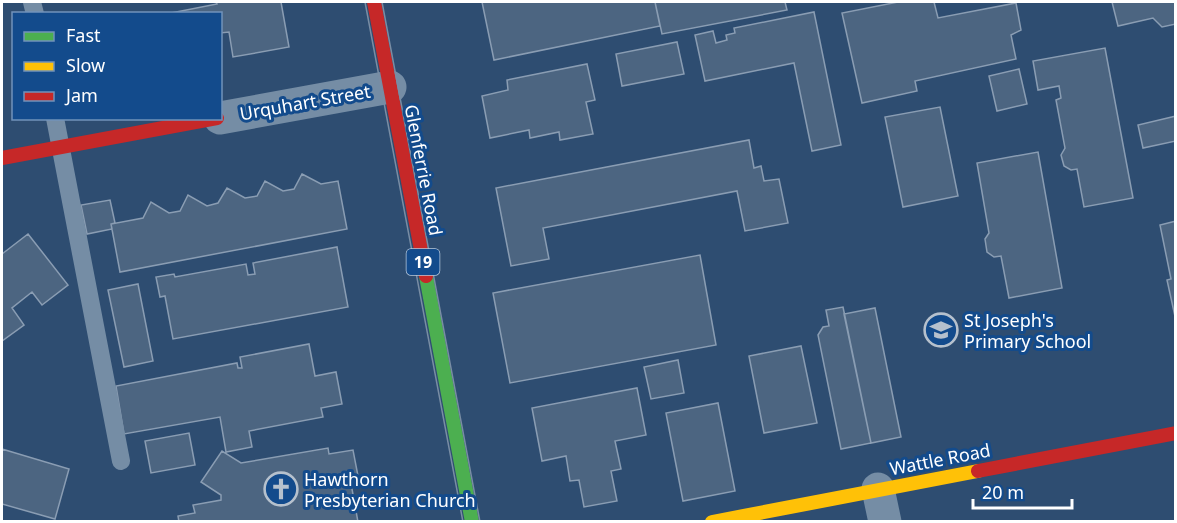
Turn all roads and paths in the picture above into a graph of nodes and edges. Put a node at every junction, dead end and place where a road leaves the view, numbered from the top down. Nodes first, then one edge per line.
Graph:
1 (374, 2) edge
2 (390, 87) junction
3 (222, 117) edge
4 (55, 120) edge
5 (208, 120) edge
6 (60, 147) junction
7 (2, 158) edge
8 (1176, 433) edge
9 (121, 461) dead end
10 (878, 489) junction
11 (472, 522) edge
12 (712, 522) edge
13 (885, 522) edge

1 - 2 street, Glenferrie Road / 19
2 - 3 street, Urquhart Street
2 - 11 street, Glenferrie Road / 19
4 - 6 lane
5 - 6 street, Urquhart Street
6 - 7 street, Urquhart Street
6 - 9 lane
8 - 10 street, Wattle Road
10 - 12 street, Wattle Road
10 - 13 street

